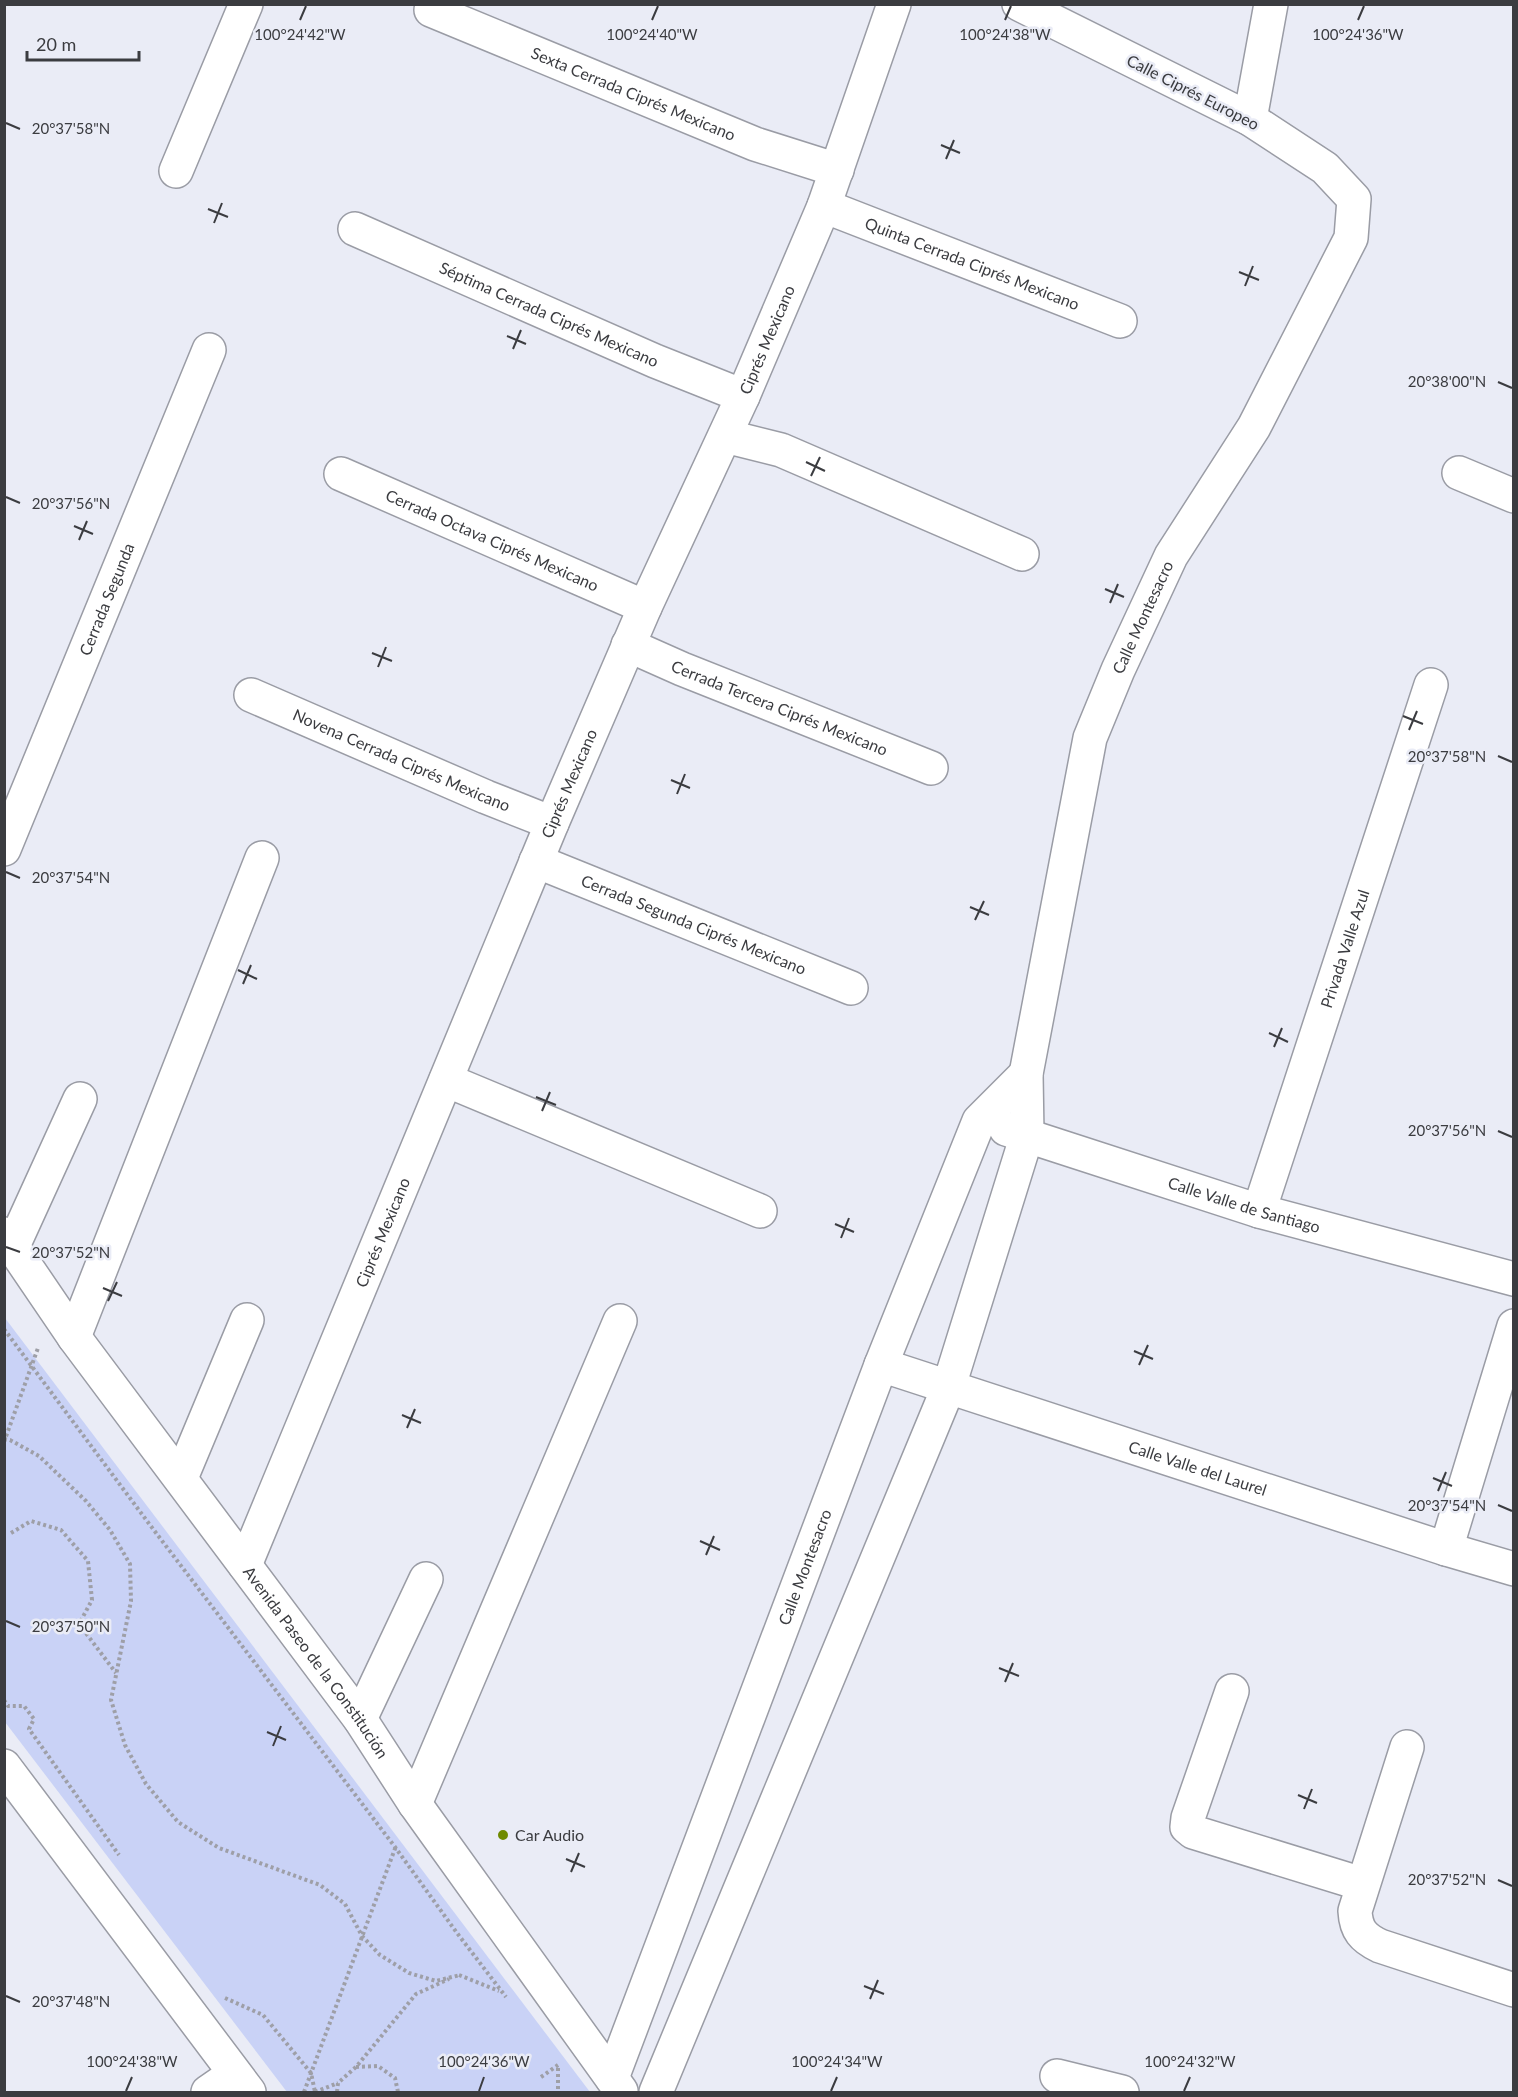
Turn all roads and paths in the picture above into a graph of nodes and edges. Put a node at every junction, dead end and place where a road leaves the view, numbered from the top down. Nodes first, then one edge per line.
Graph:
1 (246, 4) edge
2 (894, 4) edge
3 (1019, 4) edge
4 (1270, 4) edge
5 (431, 10) dead end
6 (1250, 119) junction
7 (837, 170) junction
8 (176, 171) dead end
9 (1354, 199) joint
10 (824, 206) junction
11 (355, 229) dead end
12 (1120, 321) dead end
13 (209, 350) dead end
14 (743, 396) junction
15 (725, 436) junction
16 (1458, 473) dead end
17 (340, 474) dead end
18 (1514, 496) edge
19 (1022, 554) dead end
20 (645, 607) junction
21 (628, 645) junction
22 (1431, 685) dead end
23 (251, 695) dead end
24 (931, 768) dead end
25 (552, 823) junction
26 (4, 849) edge
27 (262, 858) dead end
28 (536, 861) junction
29 (851, 988) dead end
30 (1026, 1074) junction
31 (446, 1080) junction
32 (80, 1099) dead end
33 (979, 1121) junction
34 (1027, 1135) junction
35 (760, 1210) dead end
36 (1260, 1211) junction
37 (9, 1240) edge
38 (1514, 1279) edge
39 (54, 1308) junction
40 (247, 1320) dead end
41 (620, 1321) dead end
42 (1514, 1326) edge
43 (4, 1329) edge
44 (74, 1337) junction
45 (32, 1364) junction
46 (881, 1365) junction
47 (949, 1386) junction
48 (5, 1440) edge
49 (181, 1478) junction
50 (11, 1533) dead end
51 (1446, 1549) junction
52 (245, 1565) junction
53 (1514, 1569) edge
54 (426, 1578) dead end
55 (116, 1673) junction
56 (1232, 1691) dead end
57 (4, 1700) edge
58 (360, 1719) junction
59 (1407, 1747) dead end
60 (4, 1766) edge
61 (415, 1804) junction
62 (395, 1847) junction
63 (124, 1861) dead end
64 (1362, 1884) junction
65 (362, 1936) junction
66 (460, 1975) junction
67 (1514, 1990) edge
68 (221, 1996) dead end
69 (356, 2067) junction
70 (311, 2073) junction
71 (1057, 2076) dead end
72 (541, 2077) dead end
73 (242, 2083) edge
74 (338, 2083) junction
75 (617, 2085) edge
76 (208, 2092) edge
77 (304, 2092) edge
78 (315, 2092) edge
79 (337, 2092) edge
80 (398, 2092) edge
81 (558, 2092) edge
82 (656, 2092) edge
83 (1122, 2092) edge

1 - 8 street
2 - 7 street, Ciprés Mexicano
3 - 6 street, Calle Ciprés Europeo
4 - 6 street
5 - 7 street, Sexta Cerrada Ciprés Mexicano
6 - 9 street, Calle Ciprés Europeo
7 - 10 street, Ciprés Mexicano
9 - 30 street, Calle Montesacro
10 - 12 street, Quinta Cerrada Ciprés Mexicano
10 - 14 street, Ciprés Mexicano
11 - 14 street, Séptima Cerrada Ciprés Mexicano
13 - 26 street, Cerrada Segunda
14 - 15 street, Ciprés Mexicano
15 - 19 street
15 - 20 street, Ciprés Mexicano
16 - 18 street
17 - 20 street, Cerrada Octava Ciprés Mexicano
20 - 21 street, Ciprés Mexicano
21 - 24 street, Cerrada Tercera Ciprés Mexicano
21 - 25 street, Ciprés Mexicano
22 - 36 street, Privada Valle Azul
23 - 25 street, Novena Cerrada Ciprés Mexicano
25 - 28 street, Ciprés Mexicano
27 - 44 street
28 - 29 street, Cerrada Segunda Ciprés Mexicano
28 - 31 street, Ciprés Mexicano
30 - 33 street, Calle Montesacro
30 - 34 street, Calle Montesacro
31 - 35 street
31 - 52 street, Ciprés Mexicano
32 - 37 street
33 - 34 street, Calle Valle de Santiago
33 - 46 street, Calle Montesacro
34 - 36 street, Calle Valle de Santiago
34 - 47 street, Calle Montesacro
36 - 38 street, Calle Valle de Santiago
37 - 39 street, Avenida Paseo de la Constitución
39 - 44 street, Avenida Paseo de la Constitución
39 - 45 path
40 - 49 street
41 - 61 street
42 - 51 street
43 - 45 path
44 - 49 street, Avenida Paseo de la Constitución
45 - 48 path
45 - 62 path
46 - 47 street, Calle Valle del Laurel
46 - 75 street, Calle Montesacro
47 - 51 street, Calle Valle del Laurel
47 - 82 street, Calle Montesacro
48 - 55 path
49 - 52 street, Avenida Paseo de la Constitución
50 - 55 path
51 - 53 street, Calle Valle del Laurel
52 - 58 street, Avenida Paseo de la Constitución
54 - 58 street
55 - 65 path
56 - 64 street
57 - 63 path
58 - 61 street, Avenida Paseo de la Constitución
59 - 64 street
60 - 73 street
61 - 62 path
61 - 75 street, Avenida Paseo de la Constitución
62 - 65 path
62 - 66 path
64 - 67 street
65 - 66 path
65 - 70 path
66 - 69 path
68 - 70 path
69 - 74 path
69 - 80 path
70 - 77 path
70 - 78 path
71 - 83 street
72 - 81 path
73 - 76 street
74 - 78 path
74 - 79 path

